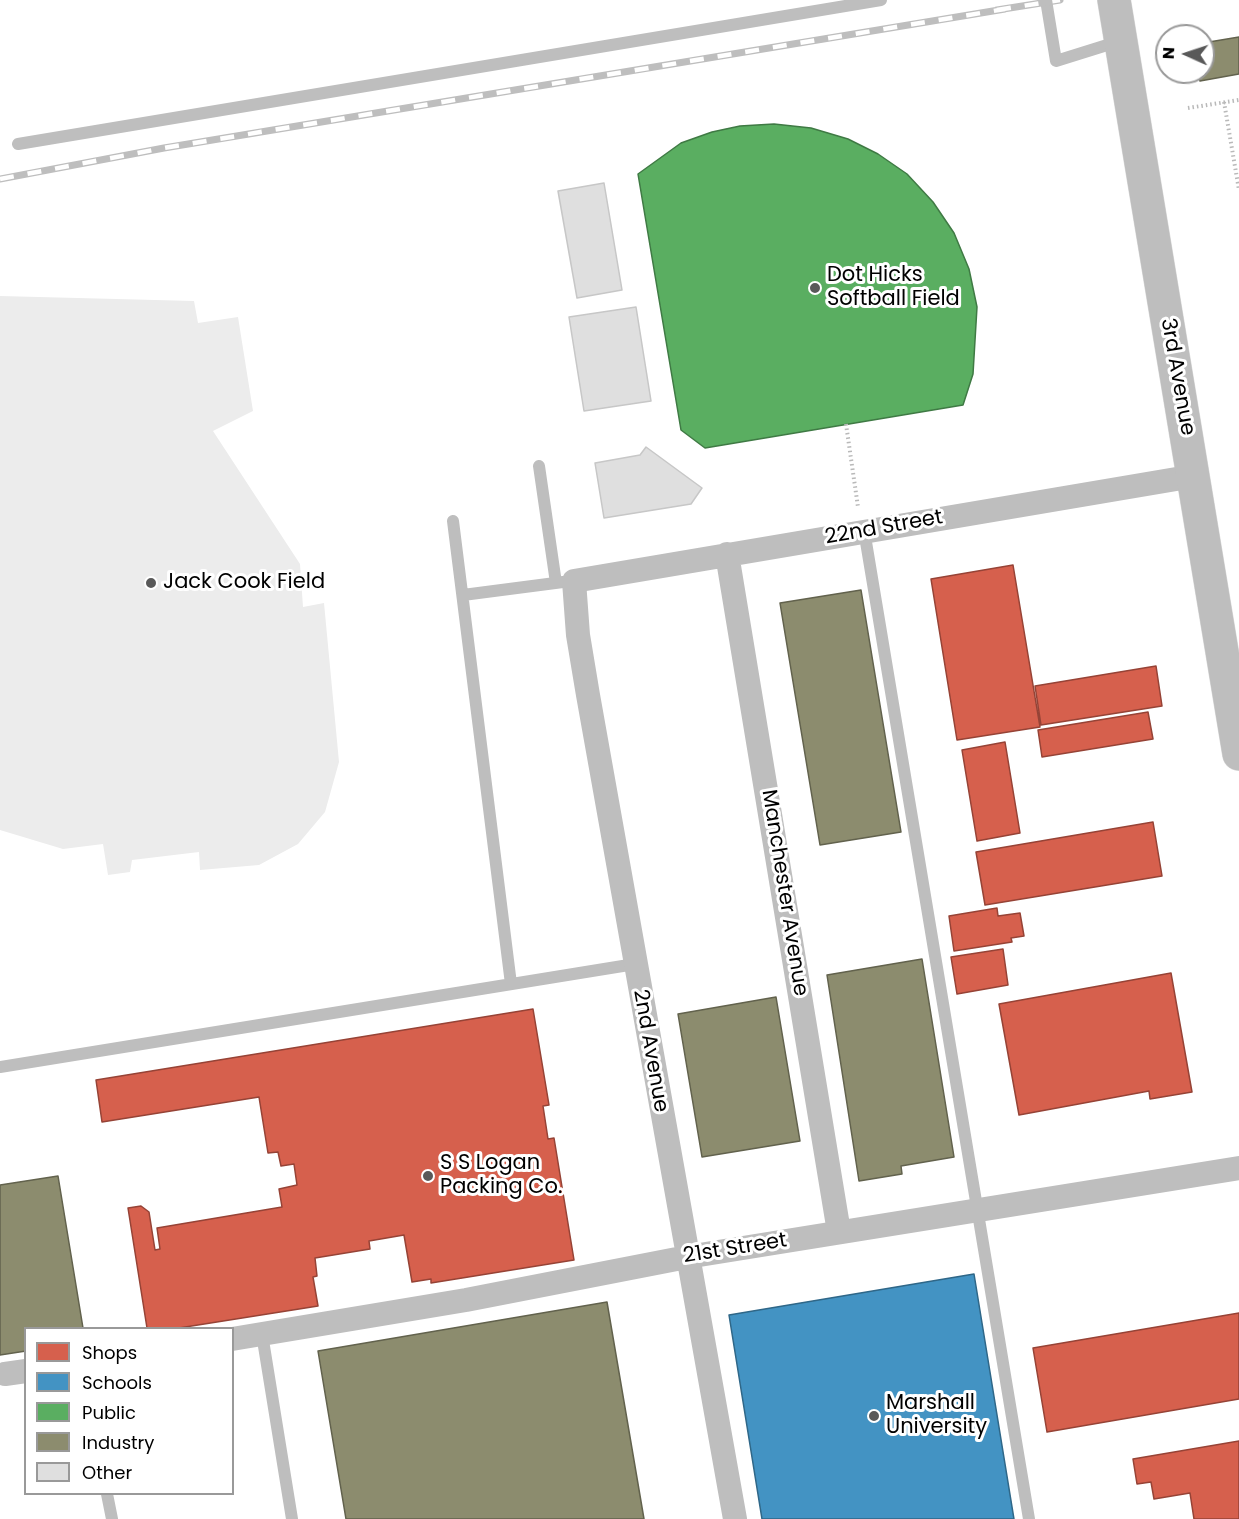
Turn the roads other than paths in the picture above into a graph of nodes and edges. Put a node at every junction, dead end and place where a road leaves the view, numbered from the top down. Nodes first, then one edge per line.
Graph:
1 (881, 0) edge
2 (1046, 0) edge
3 (1114, 0) edge
4 (1121, 41) junction
5 (18, 144) dead end
6 (539, 466) dead end
7 (1194, 476) junction
8 (453, 520) dead end
9 (861, 520) junction
10 (727, 554) junction
11 (565, 582) junction
12 (464, 595) junction
13 (1239, 754) edge
14 (635, 964) junction
15 (511, 984) junction
16 (0, 1067) edge
17 (1239, 1167) edge
18 (977, 1212) junction
19 (839, 1232) junction
20 (687, 1257) junction
21 (262, 1334) junction
22 (234, 1339) edge
23 (107, 1495) edge
24 (112, 1519) edge
25 (292, 1519) edge
26 (735, 1519) edge
27 (1029, 1519) edge

1 - 5 lane
2 - 4 lane
3 - 4 main road, 3rd Avenue
4 - 7 main road, 3rd Avenue
6 - 11 lane
7 - 9 street, 22nd Street
7 - 13 main road, 3rd Avenue
8 - 12 lane
9 - 10 street, 22nd Street
9 - 18 lane
10 - 11 street, 22nd Street
10 - 19 street, Manchester Avenue
11 - 12 lane
11 - 14 street, 2nd Avenue
12 - 15 lane
14 - 15 lane
14 - 20 street, 2nd Avenue
15 - 16 lane
17 - 18 street, 21st Street
18 - 19 street, 21st Street
18 - 27 lane
19 - 20 street, 21st Street
20 - 21 street, 21st Street
20 - 26 street, 2nd Avenue
21 - 22 street, 21st Street
21 - 25 lane
23 - 24 lane

